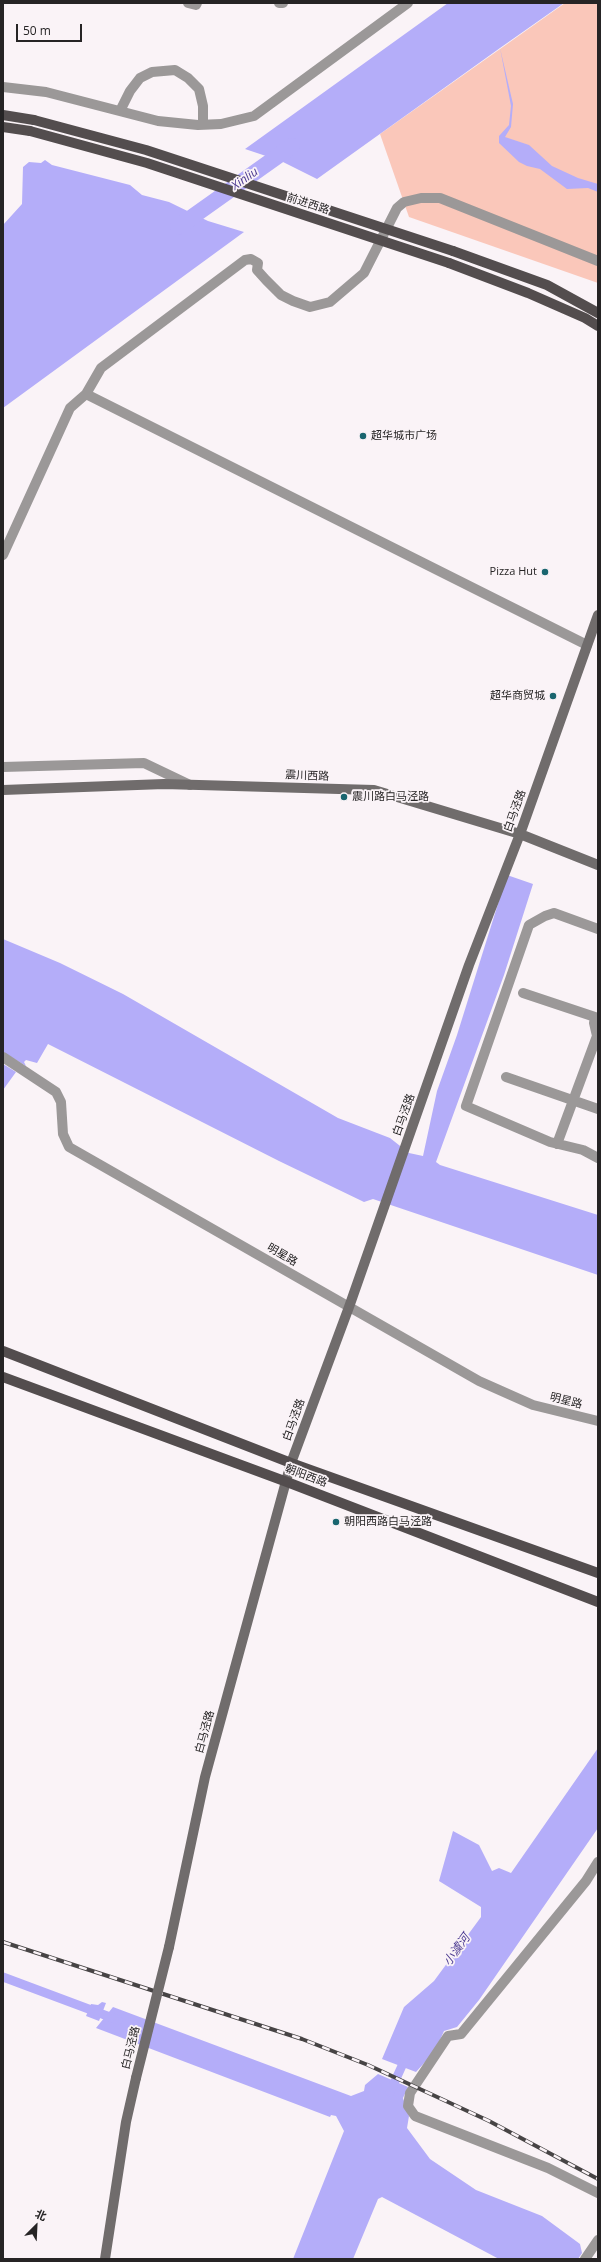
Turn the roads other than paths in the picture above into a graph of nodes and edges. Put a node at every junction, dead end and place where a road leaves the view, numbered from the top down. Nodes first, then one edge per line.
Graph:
1 (188, 3) edge
2 (197, 3) edge
3 (279, 3) edge
4 (283, 3) edge
5 (408, 3) edge
6 (3, 88) edge
7 (120, 111) junction
8 (3, 115) edge
9 (203, 125) junction
10 (3, 128) edge
11 (598, 261) edge
12 (598, 313) edge
13 (598, 326) edge
14 (86, 394) junction
15 (3, 555) edge
16 (598, 615) edge
17 (587, 645) junction
18 (3, 767) edge
19 (190, 785) junction
20 (3, 790) edge
21 (520, 834) junction
22 (598, 864) edge
23 (598, 929) edge
24 (523, 993) dead end
25 (3, 1057) edge
26 (506, 1077) dead end
27 (573, 1100) junction
28 (598, 1109) edge
29 (557, 1144) junction
30 (598, 1158) edge
31 (349, 1306) junction
32 (3, 1351) edge
33 (3, 1377) edge
34 (598, 1421) edge
35 (291, 1463) junction
36 (287, 1482) junction
37 (598, 1573) edge
38 (598, 1602) edge
39 (598, 1862) edge
40 (598, 2193) edge
41 (598, 2240) edge
42 (588, 2255) edge
43 (105, 2259) edge

1 - 2 street
3 - 4 street
5 - 9 street
6 - 7 street
7 - 9 street
7 - 9 street
8 - 12 main road, 前进西路, bridge
10 - 13 main road, 前进西路, bridge
11 - 14 street
14 - 15 street
14 - 17 street
16 - 17 main road, 白马泾路
17 - 21 main road, 白马泾路
18 - 19 street
19 - 20 main road, 震川西路
19 - 21 main road, 震川西路
21 - 22 main road, 震川西路
21 - 31 main road, 白马泾路
23 - 29 street
24 - 27 street
25 - 31 street, 明星路
26 - 27 street
27 - 28 street
27 - 29 street
29 - 30 street
31 - 34 street, 明星路
31 - 35 main road, 白马泾路
32 - 35 main road, 朝阳西路
33 - 36 main road, 朝阳西路
35 - 36 main road, 白马泾路
35 - 37 main road, 朝阳西路
36 - 38 main road, 朝阳西路
36 - 43 main road, 白马泾路, bridge
39 - 40 street
41 - 42 street

